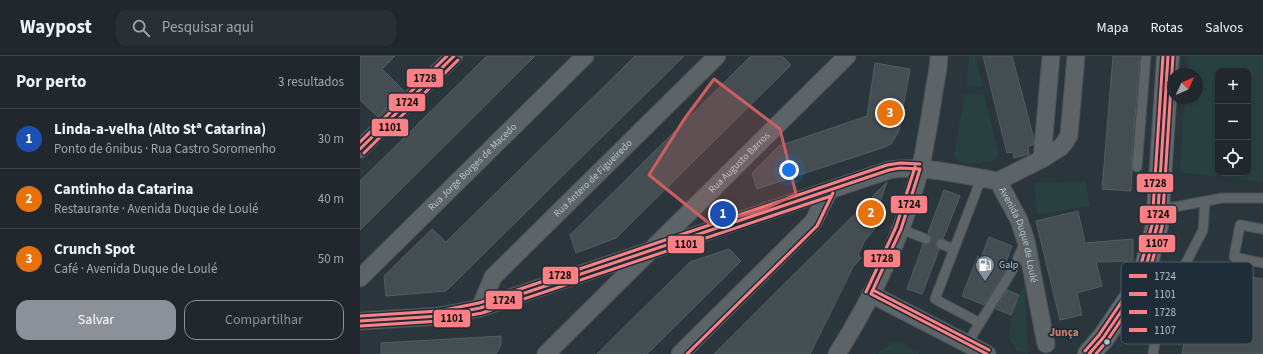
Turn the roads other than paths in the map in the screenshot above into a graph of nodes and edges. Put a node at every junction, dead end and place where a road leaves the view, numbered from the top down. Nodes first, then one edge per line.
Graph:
1 (454, 56) edge
2 (585, 56) edge
3 (717, 56) edge
4 (847, 56) edge
5 (939, 56) edge
6 (1052, 56) edge
7 (1076, 56) edge
8 (1146, 56) edge
9 (1168, 56) edge
10 (360, 149) edge
11 (1042, 159) junction
12 (1137, 167) dead end
13 (920, 169) junction
14 (981, 179) junction
15 (998, 181) junction
16 (829, 191) junction
17 (1263, 198) edge
18 (1205, 201) junction
19 (1159, 210) junction
20 (1263, 229) edge
21 (901, 230) junction
22 (926, 238) dead end
23 (1026, 241) junction
24 (941, 244) dead end
25 (954, 249) junction
26 (650, 250) junction
27 (1148, 262) edge
28 (1187, 262) edge
29 (1263, 263) edge
30 (360, 278) edge
31 (871, 294) junction
32 (480, 308) junction
33 (1121, 312) edge
34 (360, 321) edge
35 (980, 323) junction
36 (967, 344) junction
37 (1046, 344) dead end
38 (1154, 344) edge
39 (546, 354) edge
40 (680, 354) edge
41 (837, 354) edge
42 (987, 354) edge
43 (1089, 354) edge
44 (1152, 354) edge

1 - 10 street
2 - 30 street, Rua Jorge Borges de Macedo
3 - 32 street, Rua Antero de Figueiredo
4 - 26 street, Rua Augusto Barros
5 - 13 street
6 - 11 street
7 - 11 street
8 - 12 lane
9 - 19 street
11 - 15 street
13 - 14 street, Avenida Duque de Loulé
13 - 16 street, Avenida Duque de Loulé
13 - 21 street
14 - 15 street, Avenida Duque de Loulé
14 - 25 lane
15 - 23 street, Avenida Duque de Loulé
16 - 26 street, Avenida Duque de Loulé
16 - 40 street
17 - 18 lane
18 - 19 lane
18 - 28 lane
19 - 27 street
20 - 29 lane
21 - 22 lane
21 - 31 street
23 - 35 lane
23 - 37 street, Avenida Duque de Loulé
24 - 25 lane
25 - 35 lane
26 - 32 street, Avenida Duque de Loulé
26 - 39 street, Rua Augusto Barros
31 - 36 street
31 - 41 street
32 - 34 street, Avenida Duque de Loulé
33 - 43 street
35 - 36 lane
36 - 42 street
38 - 44 lane

